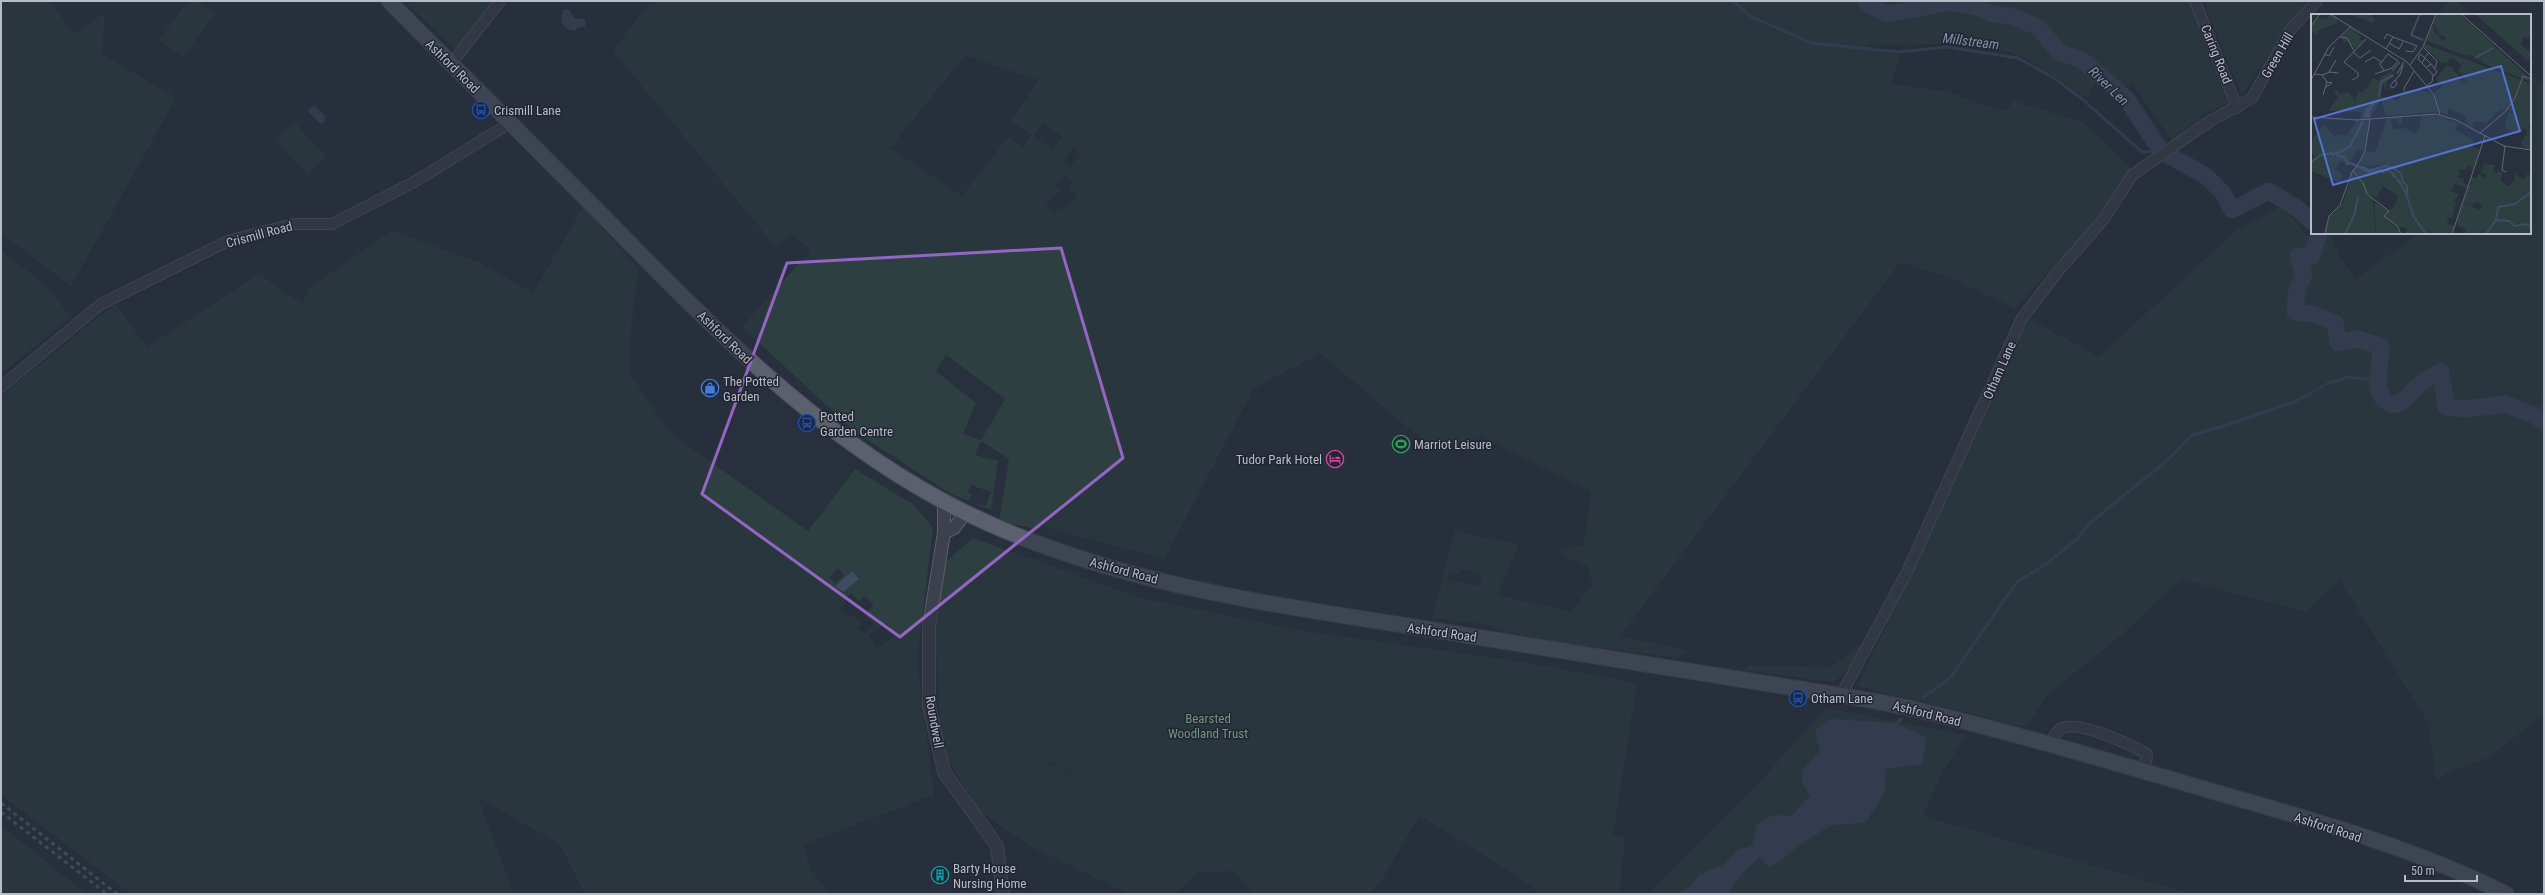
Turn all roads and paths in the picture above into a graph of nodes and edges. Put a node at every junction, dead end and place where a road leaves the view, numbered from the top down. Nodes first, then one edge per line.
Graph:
1 (389, 1) edge
2 (500, 1) edge
3 (2195, 1) edge
4 (2318, 1) edge
5 (451, 64) junction
6 (2237, 108) junction
7 (510, 123) junction
8 (1, 387) edge
9 (944, 502) junction
10 (965, 513) junction
11 (944, 533) junction
12 (1841, 695) junction
13 (2050, 745) junction
14 (2145, 772) junction
15 (1003, 894) edge
16 (2506, 894) edge

1 - 5 main road, Ashford Road
2 - 5 street
3 - 6 street, Caring Road
4 - 6 street, Green Hill
5 - 7 main road, Ashford Road
6 - 12 street, Otham Lane
7 - 8 street, Crismill Road
7 - 9 main road, Ashford Road
9 - 10 main road, Ashford Road
9 - 11 street, Roundwell
10 - 11 street
10 - 12 main road, Ashford Road
11 - 15 street, Roundwell
12 - 13 main road, Ashford Road
13 - 14 main road, Ashford Road
13 - 14 street
14 - 16 main road, Ashford Road

